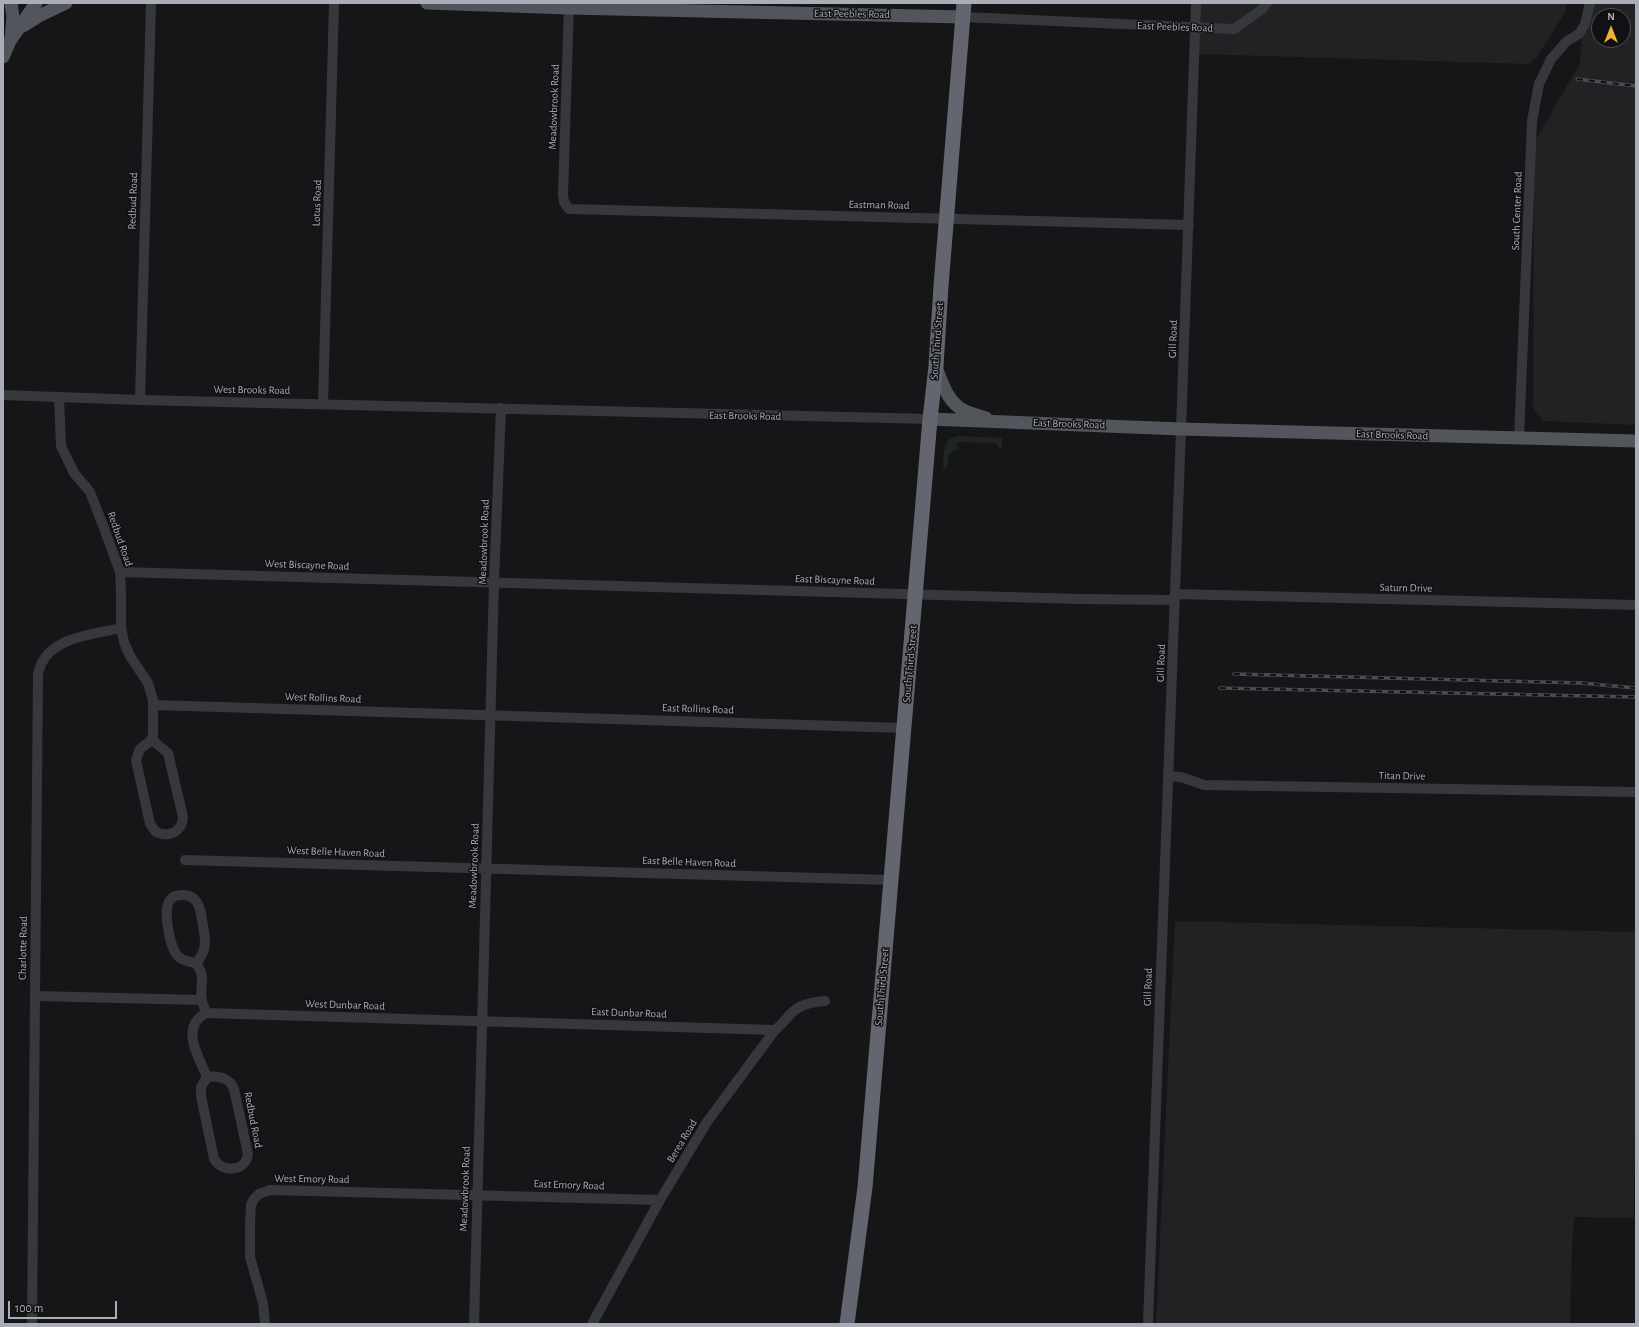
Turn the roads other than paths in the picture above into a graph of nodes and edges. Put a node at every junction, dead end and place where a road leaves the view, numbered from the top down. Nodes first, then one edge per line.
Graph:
1 (11, 3) edge
2 (36, 3) edge
3 (66, 3) edge
4 (151, 3) edge
5 (334, 3) edge
6 (427, 3) edge
7 (1196, 3) edge
8 (1267, 3) edge
9 (1590, 3) edge
10 (569, 6) edge
11 (766, 8) edge
12 (964, 10) edge
13 (1194, 28) junction
14 (19, 29) junction
15 (10, 41) junction
16 (3, 57) edge
17 (569, 209) joint
18 (946, 219) junction
19 (1188, 224) junction
20 (936, 366) junction
21 (3, 395) edge
22 (59, 397) junction
23 (140, 400) junction
24 (324, 404) junction
25 (501, 408) junction
26 (930, 419) junction
27 (1001, 423) junction
28 (1181, 429) junction
29 (1519, 438) junction
30 (1636, 441) edge
31 (120, 572) junction
32 (494, 582) junction
33 (915, 594) junction
34 (1175, 597) junction
35 (1636, 605) edge
36 (121, 628) junction
37 (154, 705) junction
38 (491, 715) junction
39 (904, 728) junction
40 (151, 739) junction
41 (1168, 776) junction
42 (1636, 792) edge
43 (185, 860) dead end
44 (486, 869) junction
45 (892, 880) junction
46 (196, 963) junction
47 (35, 996) junction
48 (202, 1000) junction
49 (824, 1001) dead end
50 (206, 1013) junction
51 (483, 1021) junction
52 (775, 1030) junction
53 (207, 1077) junction
54 (477, 1195) junction
55 (660, 1200) junction
56 (32, 1324) edge
57 (264, 1324) edge
58 (474, 1324) edge
59 (592, 1324) edge
60 (847, 1324) edge
61 (1148, 1324) edge

1 - 15 main road
2 - 14 main road
3 - 14 main road
4 - 23 street, Redbud Road
5 - 24 street, Lotus Road
6 - 10 main road, East Peebles Road
7 - 13 street, Gill Road
8 - 13 street, East Peebles Road
9 - 29 street, South Center Road
10 - 11 main road, East Peebles Road
10 - 17 street, Meadowbrook Road
11 - 12 main road, East Peebles Road
12 - 13 street, East Peebles Road
12 - 18 highway, South Third Street
13 - 19 street, Gill Road
14 - 15 main road
15 - 16 main road
17 - 18 street, Eastman Road
18 - 19 street, Eastman Road
18 - 20 highway, South Third Street
19 - 28 street, Gill Road
20 - 26 highway, South Third Street
20 - 27 main road
21 - 22 street, West Brooks Road
22 - 23 street, West Brooks Road
22 - 31 street, Redbud Road
23 - 24 street, West Brooks Road
24 - 25 street, West Brooks Road
25 - 26 street, East Brooks Road
25 - 32 street, Meadowbrook Road
26 - 27 main road, East Brooks Road
26 - 33 highway, South Third Street
27 - 28 main road, East Brooks Road
28 - 29 main road, East Brooks Road
28 - 34 street, Gill Road
29 - 30 main road, East Brooks Road
31 - 32 street, West Biscayne Road
31 - 36 street, Redbud Road
32 - 33 street, East Biscayne Road
32 - 38 street, Meadowbrook Road
33 - 34 street, East Biscayne Road
33 - 39 highway, South Third Street
34 - 35 street, Saturn Drive
34 - 41 street, Gill Road
36 - 37 street, Redbud Road
36 - 47 street, Charlotte Road
37 - 38 street, West Rollins Road
37 - 40 street, Redbud Road
38 - 39 street, East Rollins Road
38 - 44 street, Meadowbrook Road
39 - 45 highway, South Third Street
40 - 40 street
41 - 42 street, Titan Drive
41 - 61 street, Gill Road
43 - 44 street, West Belle Haven Road
44 - 45 street, East Belle Haven Road
44 - 51 street, Meadowbrook Road
45 - 60 highway, South Third Street
46 - 46 street
46 - 48 street
47 - 48 street
47 - 56 street, Charlotte Road
48 - 50 street
49 - 52 street, Berea Road
50 - 51 street, West Dunbar Road
50 - 53 street
51 - 52 street, East Dunbar Road
51 - 54 street, Meadowbrook Road
52 - 55 street, Berea Road
53 - 53 street, Redbud Road
54 - 55 street, East Emory Road
54 - 57 street, West Emory Road
54 - 58 street, Meadowbrook Road
55 - 59 street, Berea Road

